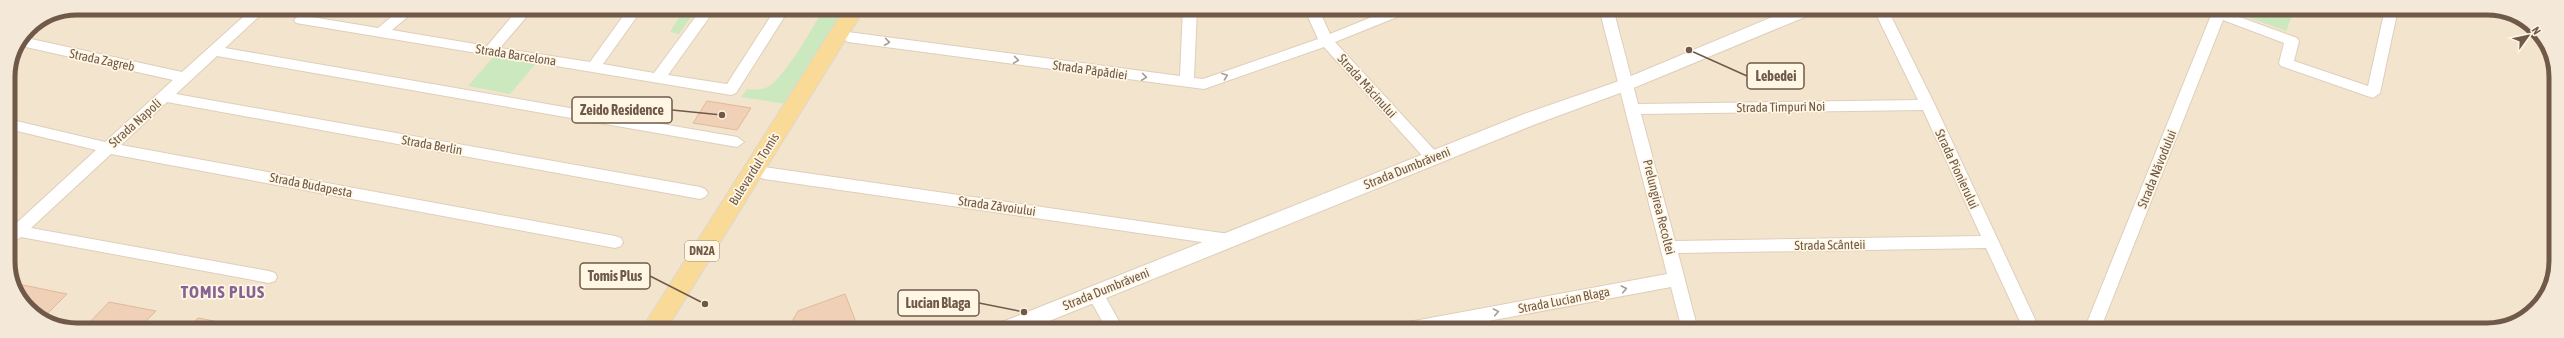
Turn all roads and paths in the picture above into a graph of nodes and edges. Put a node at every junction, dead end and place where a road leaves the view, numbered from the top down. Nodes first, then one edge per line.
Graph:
1 (254, 15) edge
2 (307, 15) edge
3 (402, 15) edge
4 (521, 15) edge
5 (631, 15) edge
6 (704, 15) edge
7 (779, 15) edge
8 (851, 15) edge
9 (862, 15) edge
10 (1190, 15) edge
11 (1314, 15) edge
12 (1390, 15) edge
13 (1608, 15) edge
14 (1794, 15) edge
15 (1883, 15) edge
16 (2218, 15) edge
17 (2230, 15) edge
18 (2390, 15) edge
19 (380, 33) junction
20 (848, 37) junction
21 (1326, 41) junction
22 (25, 42) edge
23 (490, 50) junction
24 (214, 51) junction
25 (594, 67) junction
26 (185, 78) junction
27 (658, 78) junction
28 (1188, 83) junction
29 (1626, 85) junction
30 (164, 97) junction
31 (1928, 105) junction
32 (1634, 109) junction
33 (15, 128) edge
34 (737, 142) dead end
35 (108, 148) junction
36 (1432, 158) junction
37 (764, 173) junction
38 (700, 193) dead end
39 (15, 234) edge
40 (15, 235) edge
41 (1229, 240) junction
42 (615, 242) dead end
43 (1992, 242) junction
44 (1669, 247) junction
45 (269, 277) dead end
46 (1677, 279) junction
47 (1095, 294) junction
48 (657, 323) edge
49 (673, 323) edge
50 (1022, 323) edge
51 (1112, 323) edge
52 (1441, 323) edge
53 (1688, 323) edge
54 (2029, 323) edge
55 (2095, 323) edge

1 - 24 street, Strada Napoli
2 - 19 street, Strada Barcelona
3 - 19 street
4 - 23 street
5 - 25 street
6 - 27 street
7 - 27 street, Strada Barcelona
8 - 48 main road, Bulevardul Tomis / DN2A
9 - 20 main road, Bulevardul Tomis / DN2A
10 - 28 street
11 - 21 street, Strada Măcinului
12 - 21 street, Strada Păpădiei
13 - 29 street, Prelungirea Recoltei
14 - 29 street, Strada Dumbrăveni
15 - 31 street, Strada Pionierului
16 - 55 street, Strada Năvodului
17 - 18 street
19 - 23 street, Strada Barcelona
20 -> 28 street, Strada Păpădiei
20 - 37 main road, Bulevardul Tomis / DN2A
28 -> 21 street, Strada Păpădiei
21 - 36 street, Strada Măcinului
22 - 26 street, Strada Zagreb
23 - 25 street, Strada Barcelona
24 - 26 street, Strada Napoli
24 - 34 street
25 - 27 street, Strada Barcelona
26 - 30 street, Strada Napoli
29 - 32 street, Prelungirea Recoltei
29 - 36 street, Strada Dumbrăveni
30 - 35 street, Strada Napoli
30 - 38 street, Strada Berlin
31 - 32 street, Strada Timpuri Noi
31 - 43 street, Strada Pionierului
32 - 44 street, Prelungirea Recoltei
33 - 35 street, Strada Budapesta
35 - 39 street, Strada Napoli
35 - 42 street, Strada Budapesta
36 - 41 street, Strada Dumbrăveni
37 - 41 street, Strada Zăvoiului
37 - 49 main road, Bulevardul Tomis / DN2A
40 - 45 street
41 - 47 street, Strada Dumbrăveni
43 - 44 street, Strada Scânteii
43 - 54 street, Strada Pionierului
44 - 46 street, Prelungirea Recoltei
52 -> 46 street, Strada Lucian Blaga
46 - 53 street, Prelungirea Recoltei
47 - 50 street, Strada Dumbrăveni
47 - 51 street

